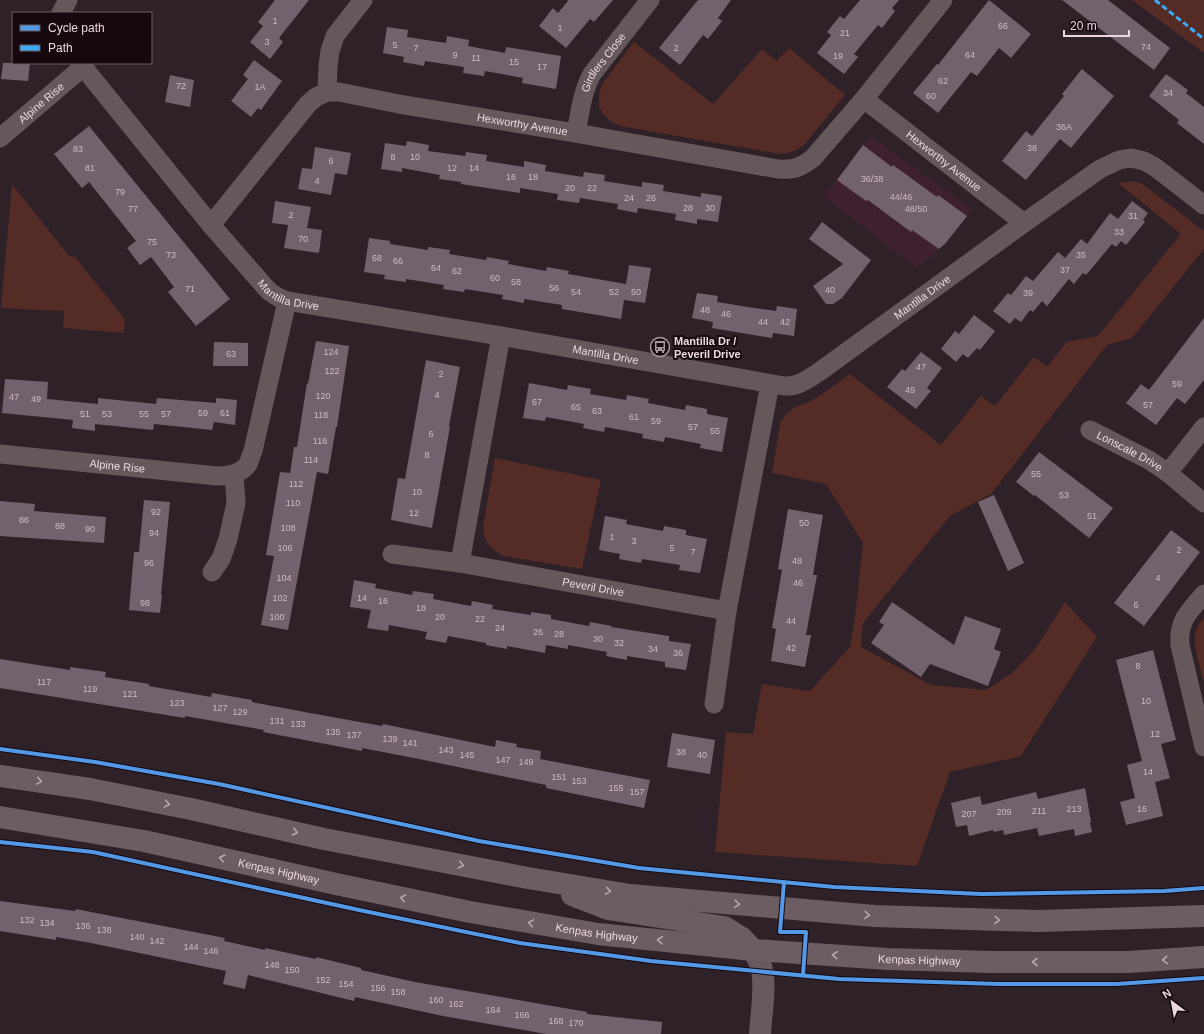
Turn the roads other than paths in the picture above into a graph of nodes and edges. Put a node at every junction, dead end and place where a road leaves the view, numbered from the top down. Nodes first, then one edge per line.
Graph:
1 (68, 0) edge
2 (363, 0) edge
3 (650, 0) edge
4 (943, 0) edge
5 (62, 12) edge
6 (81, 65) edge
7 (327, 92) junction
8 (864, 99) junction
9 (576, 133) junction
10 (0, 138) edge
11 (1204, 205) edge
12 (1024, 223) junction
13 (211, 225) junction
14 (287, 301) junction
15 (501, 336) junction
16 (770, 384) junction
17 (1204, 427) edge
18 (1090, 430) dead end
19 (0, 454) edge
20 (1168, 473) junction
21 (234, 474) junction
22 (1204, 503) edge
23 (392, 554) dead end
24 (460, 563) junction
25 (212, 572) dead end
26 (1204, 594) edge
27 (727, 611) junction
28 (714, 704) dead end
29 (1204, 747) edge
30 (0, 776) edge
31 (0, 817) edge
32 (528, 878) junction
33 (1204, 916) edge
34 (753, 950) junction
35 (1204, 957) edge
36 (760, 1034) edge

1 - 5 street
2 - 7 street
3 - 9 street, Girdlers Close
4 - 8 street, Hexworthy Avenue
6 - 10 street, Alpine Rise
6 - 13 street, Mantilla Drive
7 - 9 street, Hexworthy Avenue
7 - 13 street
8 - 9 street, Hexworthy Avenue
8 - 12 street, Hexworthy Avenue
11 - 12 street, Mantilla Drive
12 - 16 street, Mantilla Drive
13 - 14 street, Mantilla Drive
14 - 15 street, Mantilla Drive
14 - 21 street
15 - 16 street, Mantilla Drive
15 - 24 street
16 - 27 street
17 - 20 street, Lonscale Drive
18 - 20 street, Lonscale Drive
19 - 21 street, Alpine Rise
20 - 22 street, Lonscale Drive
21 - 25 street
23 - 24 street, Peveril Drive
24 - 27 street, Peveril Drive
26 - 29 street
27 - 28 street
30 -> 32 highway
34 -> 31 highway, Kenpas Highway
32 -> 33 highway
32 - 34 highway
35 -> 34 highway, Kenpas Highway
34 - 36 street

